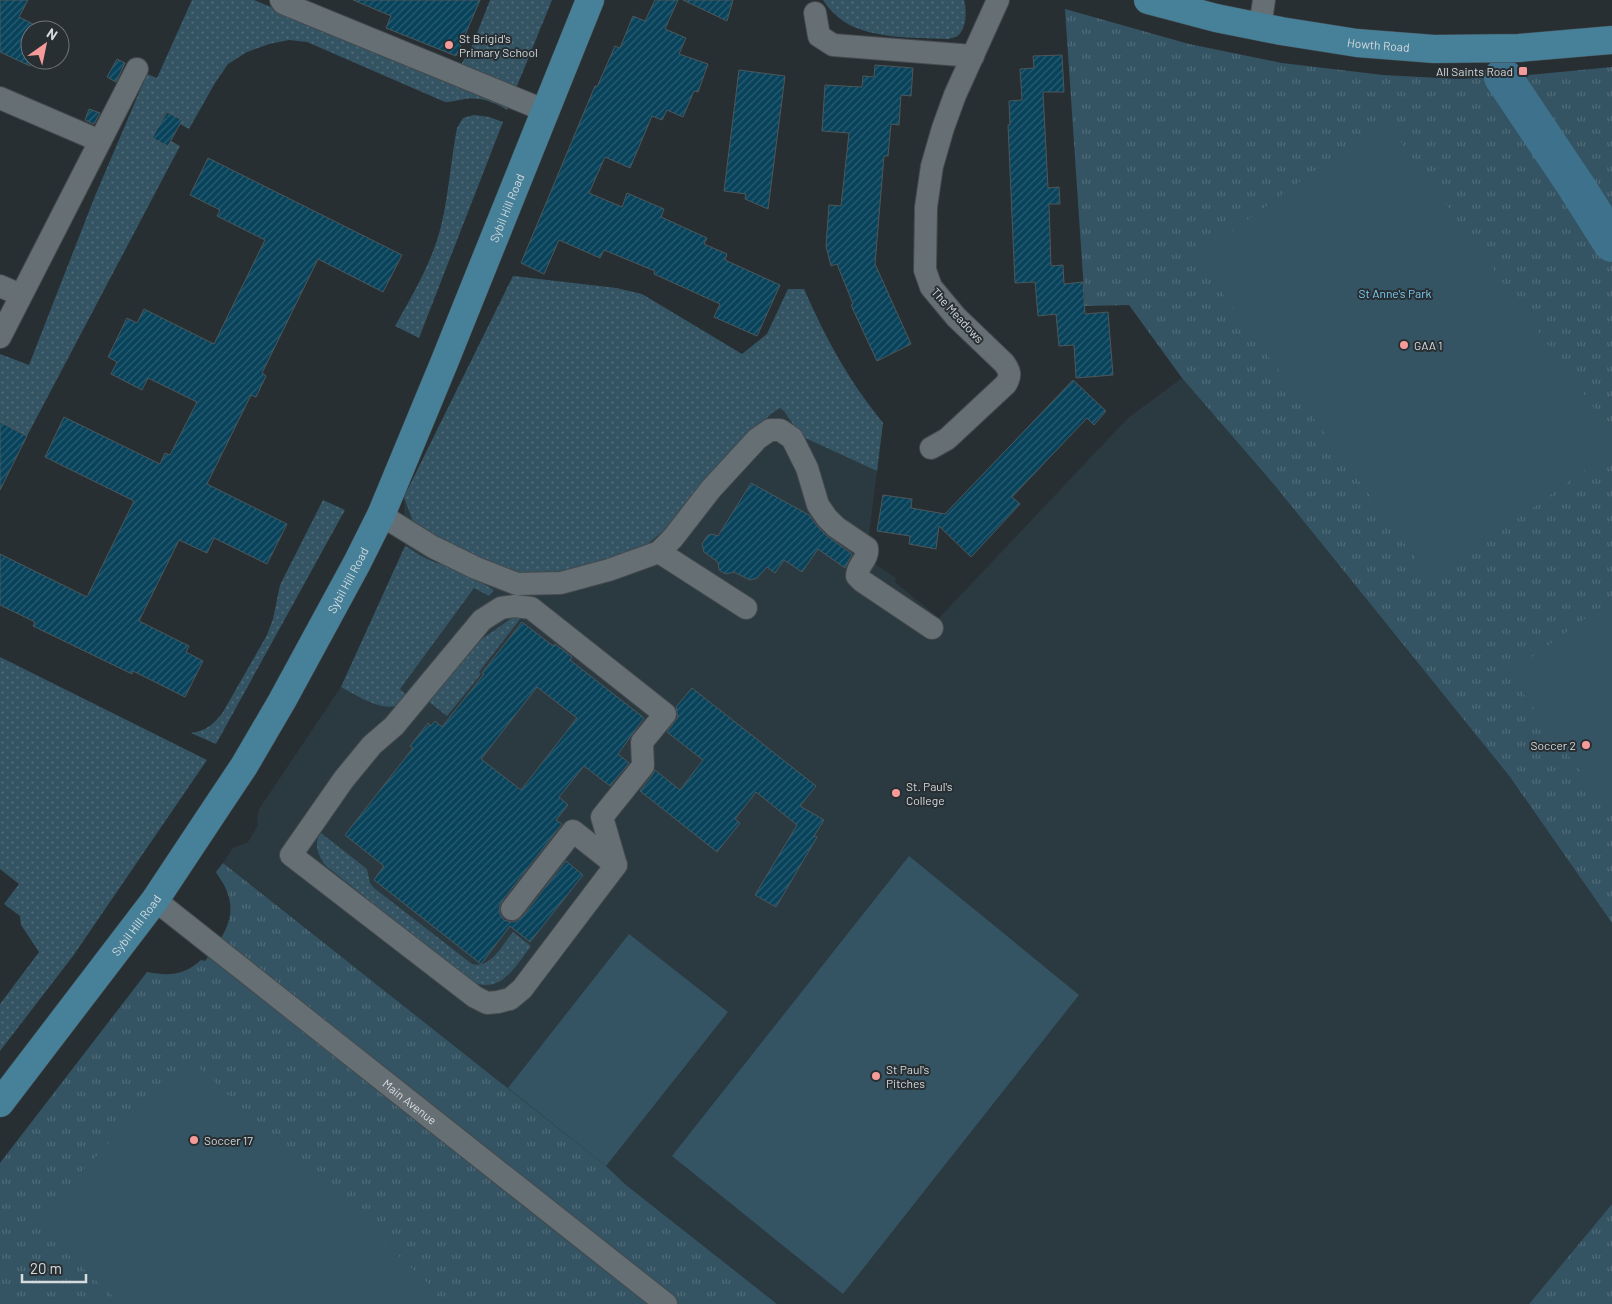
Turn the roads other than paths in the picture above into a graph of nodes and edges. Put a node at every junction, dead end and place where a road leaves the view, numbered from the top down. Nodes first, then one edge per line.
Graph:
1 (281, 0) edge
2 (590, 0) edge
3 (998, 0) edge
4 (1148, 0) edge
5 (1264, 0) edge
6 (1194, 6) edge
7 (815, 13) dead end
8 (1260, 27) junction
9 (1612, 40) edge
10 (973, 56) junction
11 (137, 69) dead end
12 (0, 98) edge
13 (546, 111) junction
14 (100, 141) junction
15 (0, 286) edge
16 (22, 295) junction
17 (0, 337) edge
18 (931, 448) dead end
19 (381, 515) junction
20 (659, 552) junction
21 (746, 608) dead end
22 (932, 628) dead end
23 (616, 865) junction
24 (155, 900) junction
25 (512, 909) dead end
26 (0, 1103) edge
27 (666, 1304) edge

1 - 13 street
2 - 13 main road, Sybil Hill Road
3 - 10 street, The Meadows
4 - 6 main road, Howth Road
5 - 8 street
6 - 8 main road, Howth Road
7 - 10 street
8 - 9 main road, Howth Road
10 - 18 street, The Meadows
11 - 14 street
12 - 14 street
13 - 19 main road, Sybil Hill Road
14 - 16 street
15 - 16 street
16 - 17 street
19 - 20 street
19 - 24 main road, Sybil Hill Road
20 - 21 street
20 - 22 street
23 - 23 street
23 - 25 street
24 - 26 main road, Sybil Hill Road
24 - 27 street, Main Avenue

